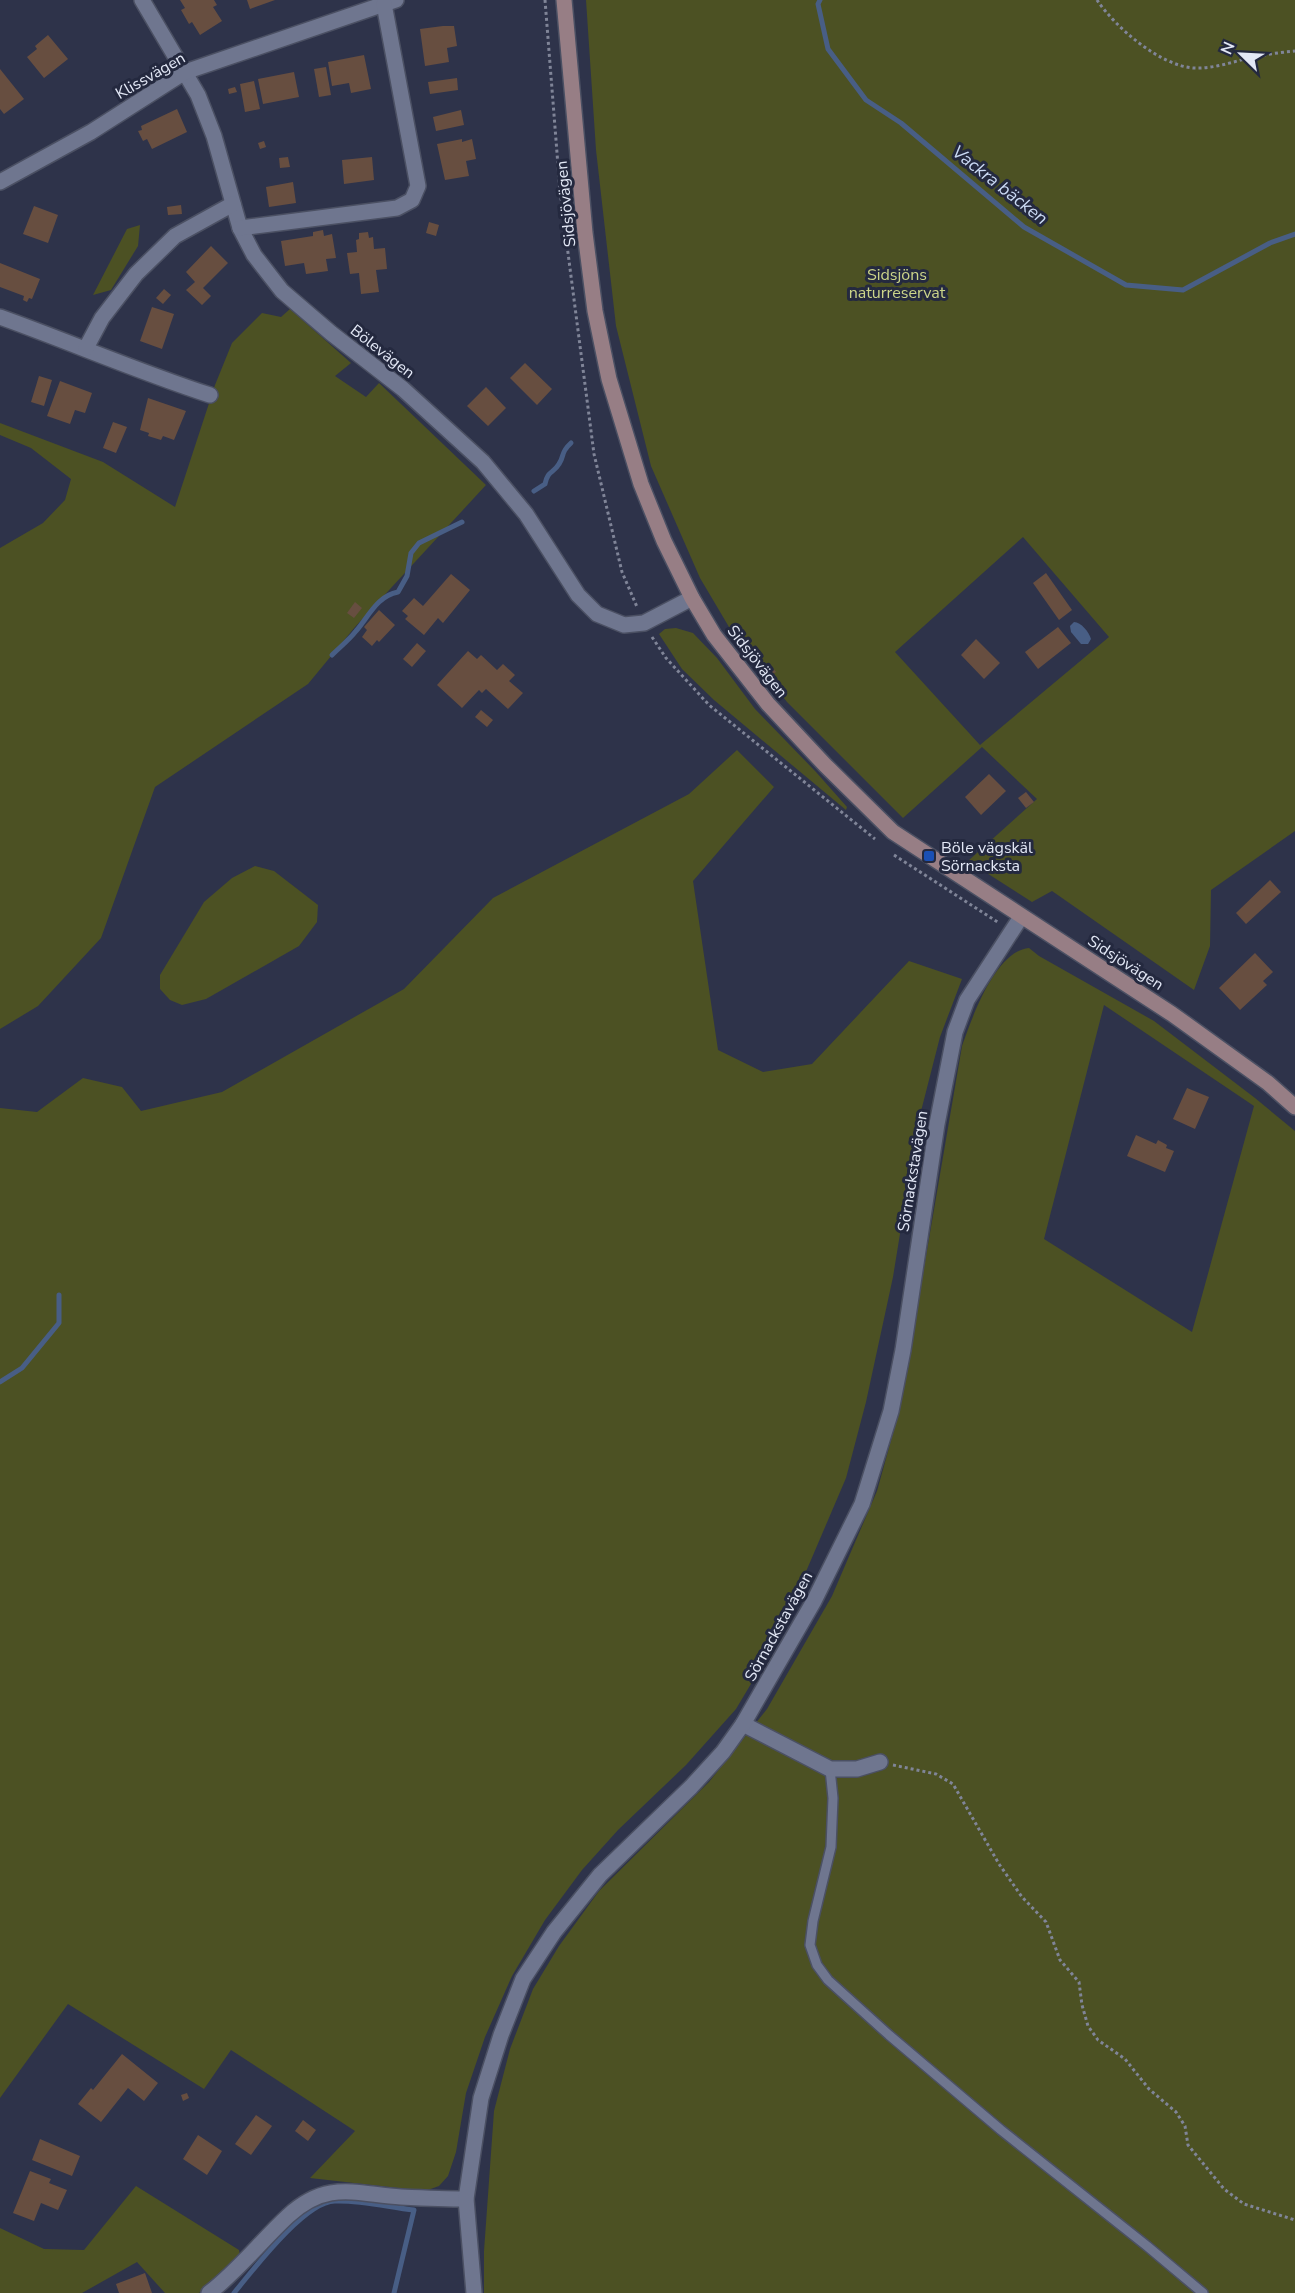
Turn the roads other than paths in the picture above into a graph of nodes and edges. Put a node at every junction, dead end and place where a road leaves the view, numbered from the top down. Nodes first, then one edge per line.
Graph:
1 (142, 0) edge
2 (564, 0) edge
3 (390, 2) edge
4 (185, 72) junction
5 (0, 183) edge
6 (233, 204) junction
7 (240, 228) junction
8 (0, 317) edge
9 (86, 348) junction
10 (210, 394) dead end
11 (692, 598) junction
12 (1021, 916) junction
13 (1295, 1107) edge
14 (744, 1724) junction
15 (880, 1762) road end
16 (830, 1769) junction
17 (466, 2199) junction
18 (209, 2293) edge
19 (474, 2293) edge
20 (1203, 2293) edge

1 - 4 street, Bölevägen
2 - 11 main road, Sidsjövägen
3 - 4 street, Klissvägen
3 - 7 street
4 - 5 street, Klissvägen
4 - 6 street, Bölevägen
6 - 7 street, Bölevägen
6 - 9 street
7 - 11 street, Bölevägen
8 - 9 street
9 - 10 street
11 - 12 main road, Sidsjövägen
12 - 13 main road, Sidsjövägen
12 - 14 street, Sörnackstavägen
14 - 16 street
14 - 17 street, Sörnackstavägen
15 - 16 street
16 - 20 lane
17 - 18 street
17 - 19 street, Sörnackstavägen

